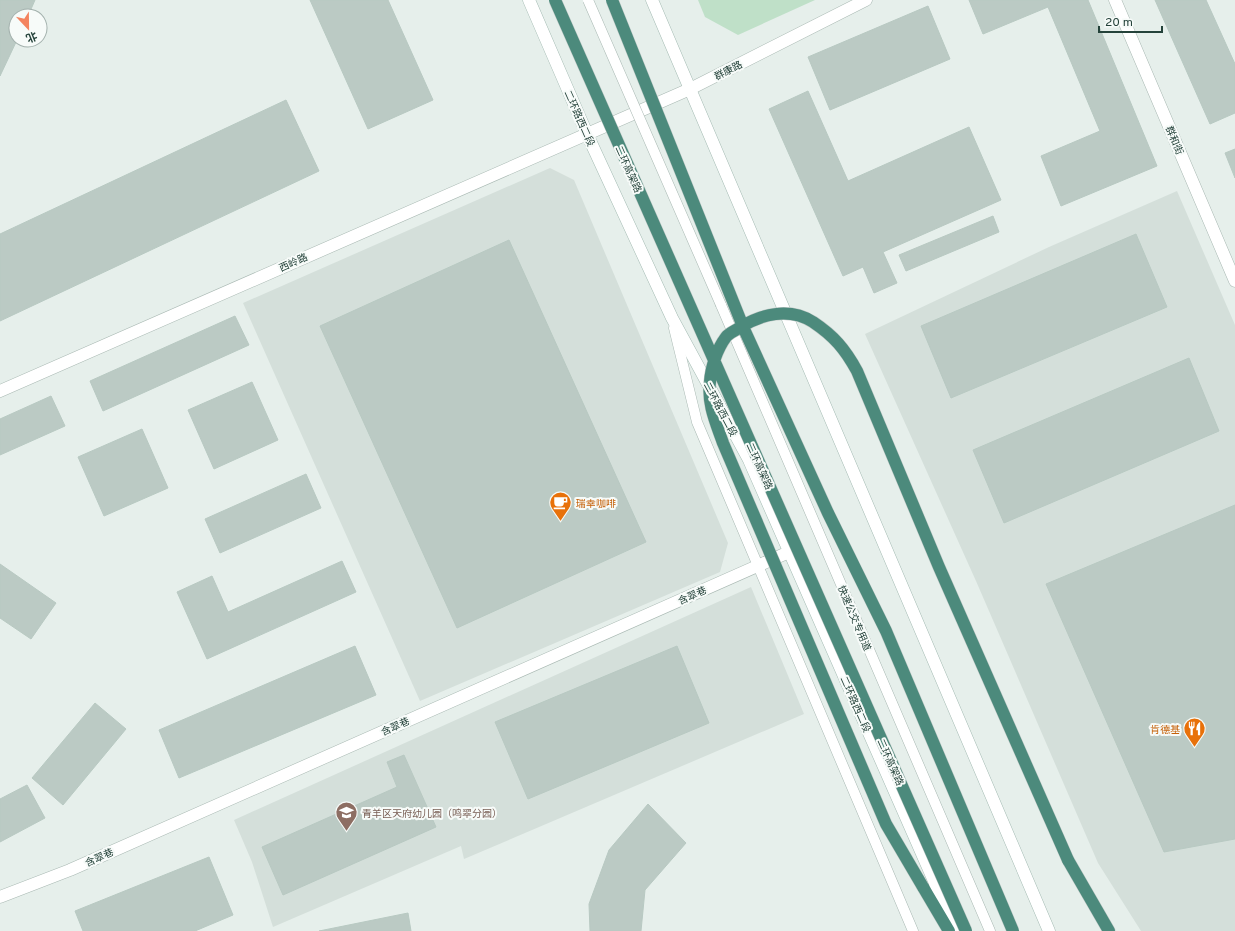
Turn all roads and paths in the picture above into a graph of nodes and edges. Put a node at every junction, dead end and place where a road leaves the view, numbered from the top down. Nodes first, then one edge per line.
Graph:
1 (529, 0) edge
2 (555, 0) edge
3 (588, 0) edge
4 (612, 0) edge
5 (652, 0) edge
6 (866, 0) edge
7 (1115, 0) edge
8 (690, 90) junction
9 (587, 134) junction
10 (1235, 281) edge
11 (672, 318) junction
12 (0, 391) edge
13 (789, 552) junction
14 (758, 566) junction
15 (0, 897) edge
16 (913, 931) edge
17 (949, 931) edge
18 (956, 931) edge
19 (966, 931) edge
20 (990, 931) edge
21 (1013, 931) edge
22 (1049, 931) edge
23 (1109, 931) edge

1 - 9 street, 二环路西二段
2 - 19 highway, 二环高架路, bridge
3 - 20 lane, 快速公交专用道, bridge
4 - 21 highway, bridge
5 - 8 street
6 - 8 street, 群康路
7 - 10 street, 群和街
8 - 9 street, 群康路
8 - 22 street
9 - 11 street, 二环路西二段
9 - 12 street, 西岭路
11 - 13 street, 二环路西二段
11 - 14 lane
13 - 14 street, 含翠巷
13 - 18 street, 二环路西二段
14 - 15 street, 含翠巷
14 - 16 lane
17 - 23 highway, bridge

